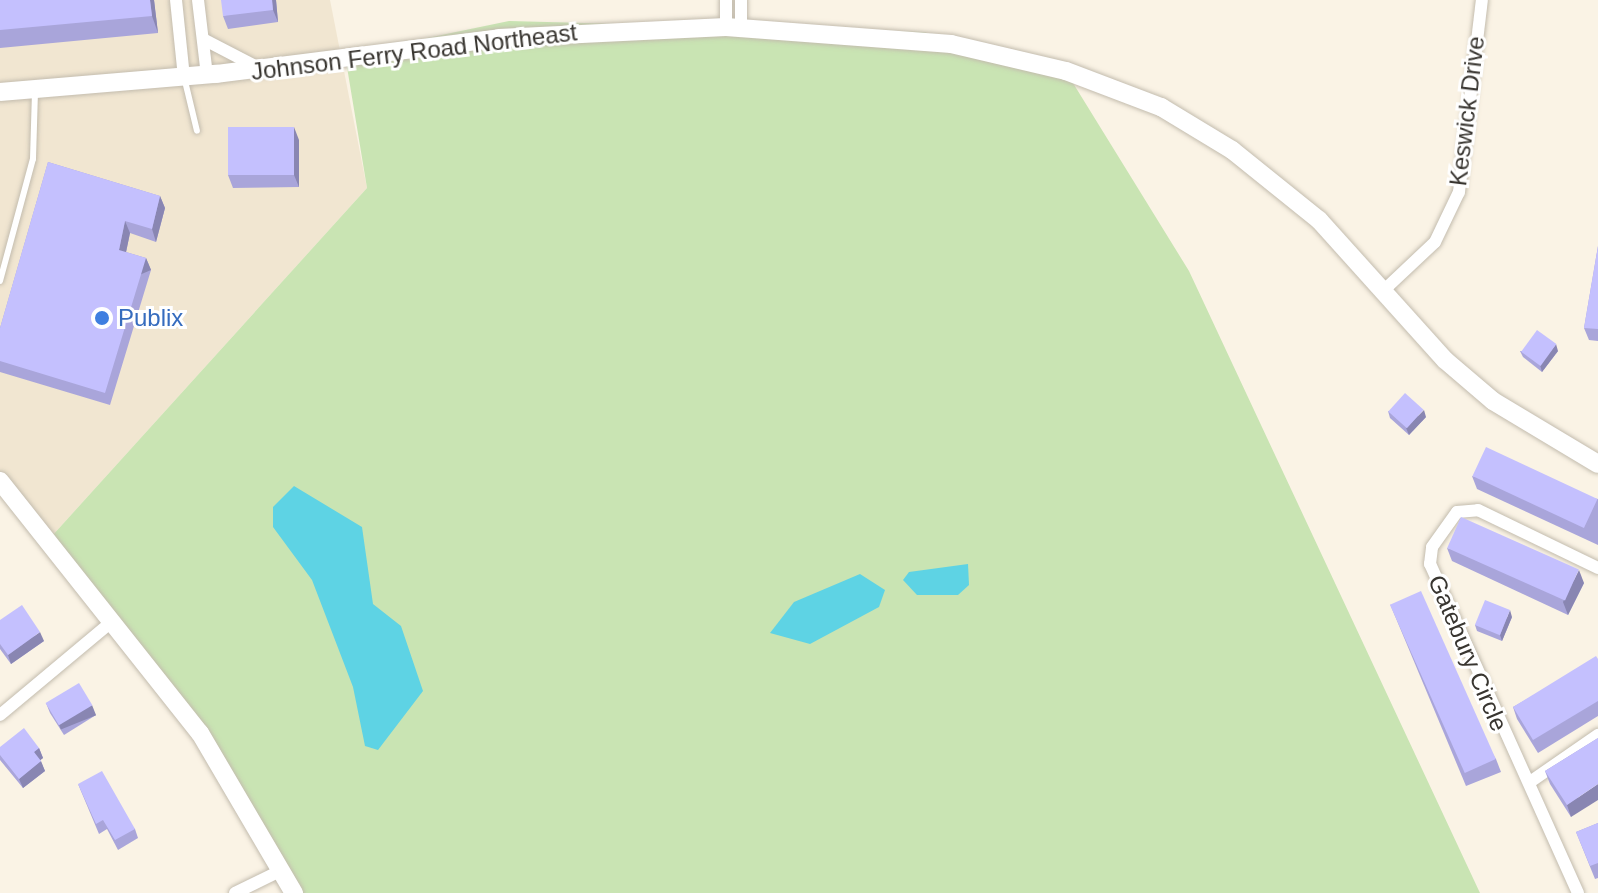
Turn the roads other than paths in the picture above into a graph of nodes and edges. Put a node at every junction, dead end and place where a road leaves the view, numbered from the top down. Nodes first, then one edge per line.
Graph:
1 (176, 0) edge
2 (198, 0) edge
3 (726, 0) edge
4 (741, 0) edge
5 (1482, 0) edge
6 (734, 27) junction
7 (203, 39) junction
8 (264, 69) junction
9 (207, 75) junction
10 (184, 77) junction
11 (0, 92) edge
12 (35, 92) junction
13 (197, 131) dead end
14 (1, 276) edge
15 (1383, 291) junction
16 (1598, 464) edge
17 (0, 481) edge
18 (1598, 568) edge
19 (110, 623) junction
20 (0, 715) edge
21 (1598, 735) edge
22 (1530, 782) junction
23 (282, 870) junction
24 (235, 893) edge
25 (294, 893) edge
26 (1578, 893) edge

1 - 10 street
2 - 7 street
3 - 6 street
4 - 6 street
5 - 15 street, Keswick Drive
6 - 8 main road, Johnson Ferry Road Northeast
6 - 15 main road, Johnson Ferry Road Northeast
7 - 8 street
7 - 9 street
8 - 9 main road, Johnson Ferry Road Northeast
9 - 10 main road, Johnson Ferry Road Northeast
10 - 12 main road, Johnson Ferry Road Northeast
10 - 13 lane
11 - 12 main road, Johnson Ferry Road Northeast
12 - 14 lane
15 - 16 main road, Johnson Ferry Road Northeast
17 - 19 main road
18 - 22 street, Gatebury Circle
19 - 20 street
19 - 23 main road
21 - 22 street
22 - 26 street, Gatebury Circle
23 - 24 street
23 - 25 main road

